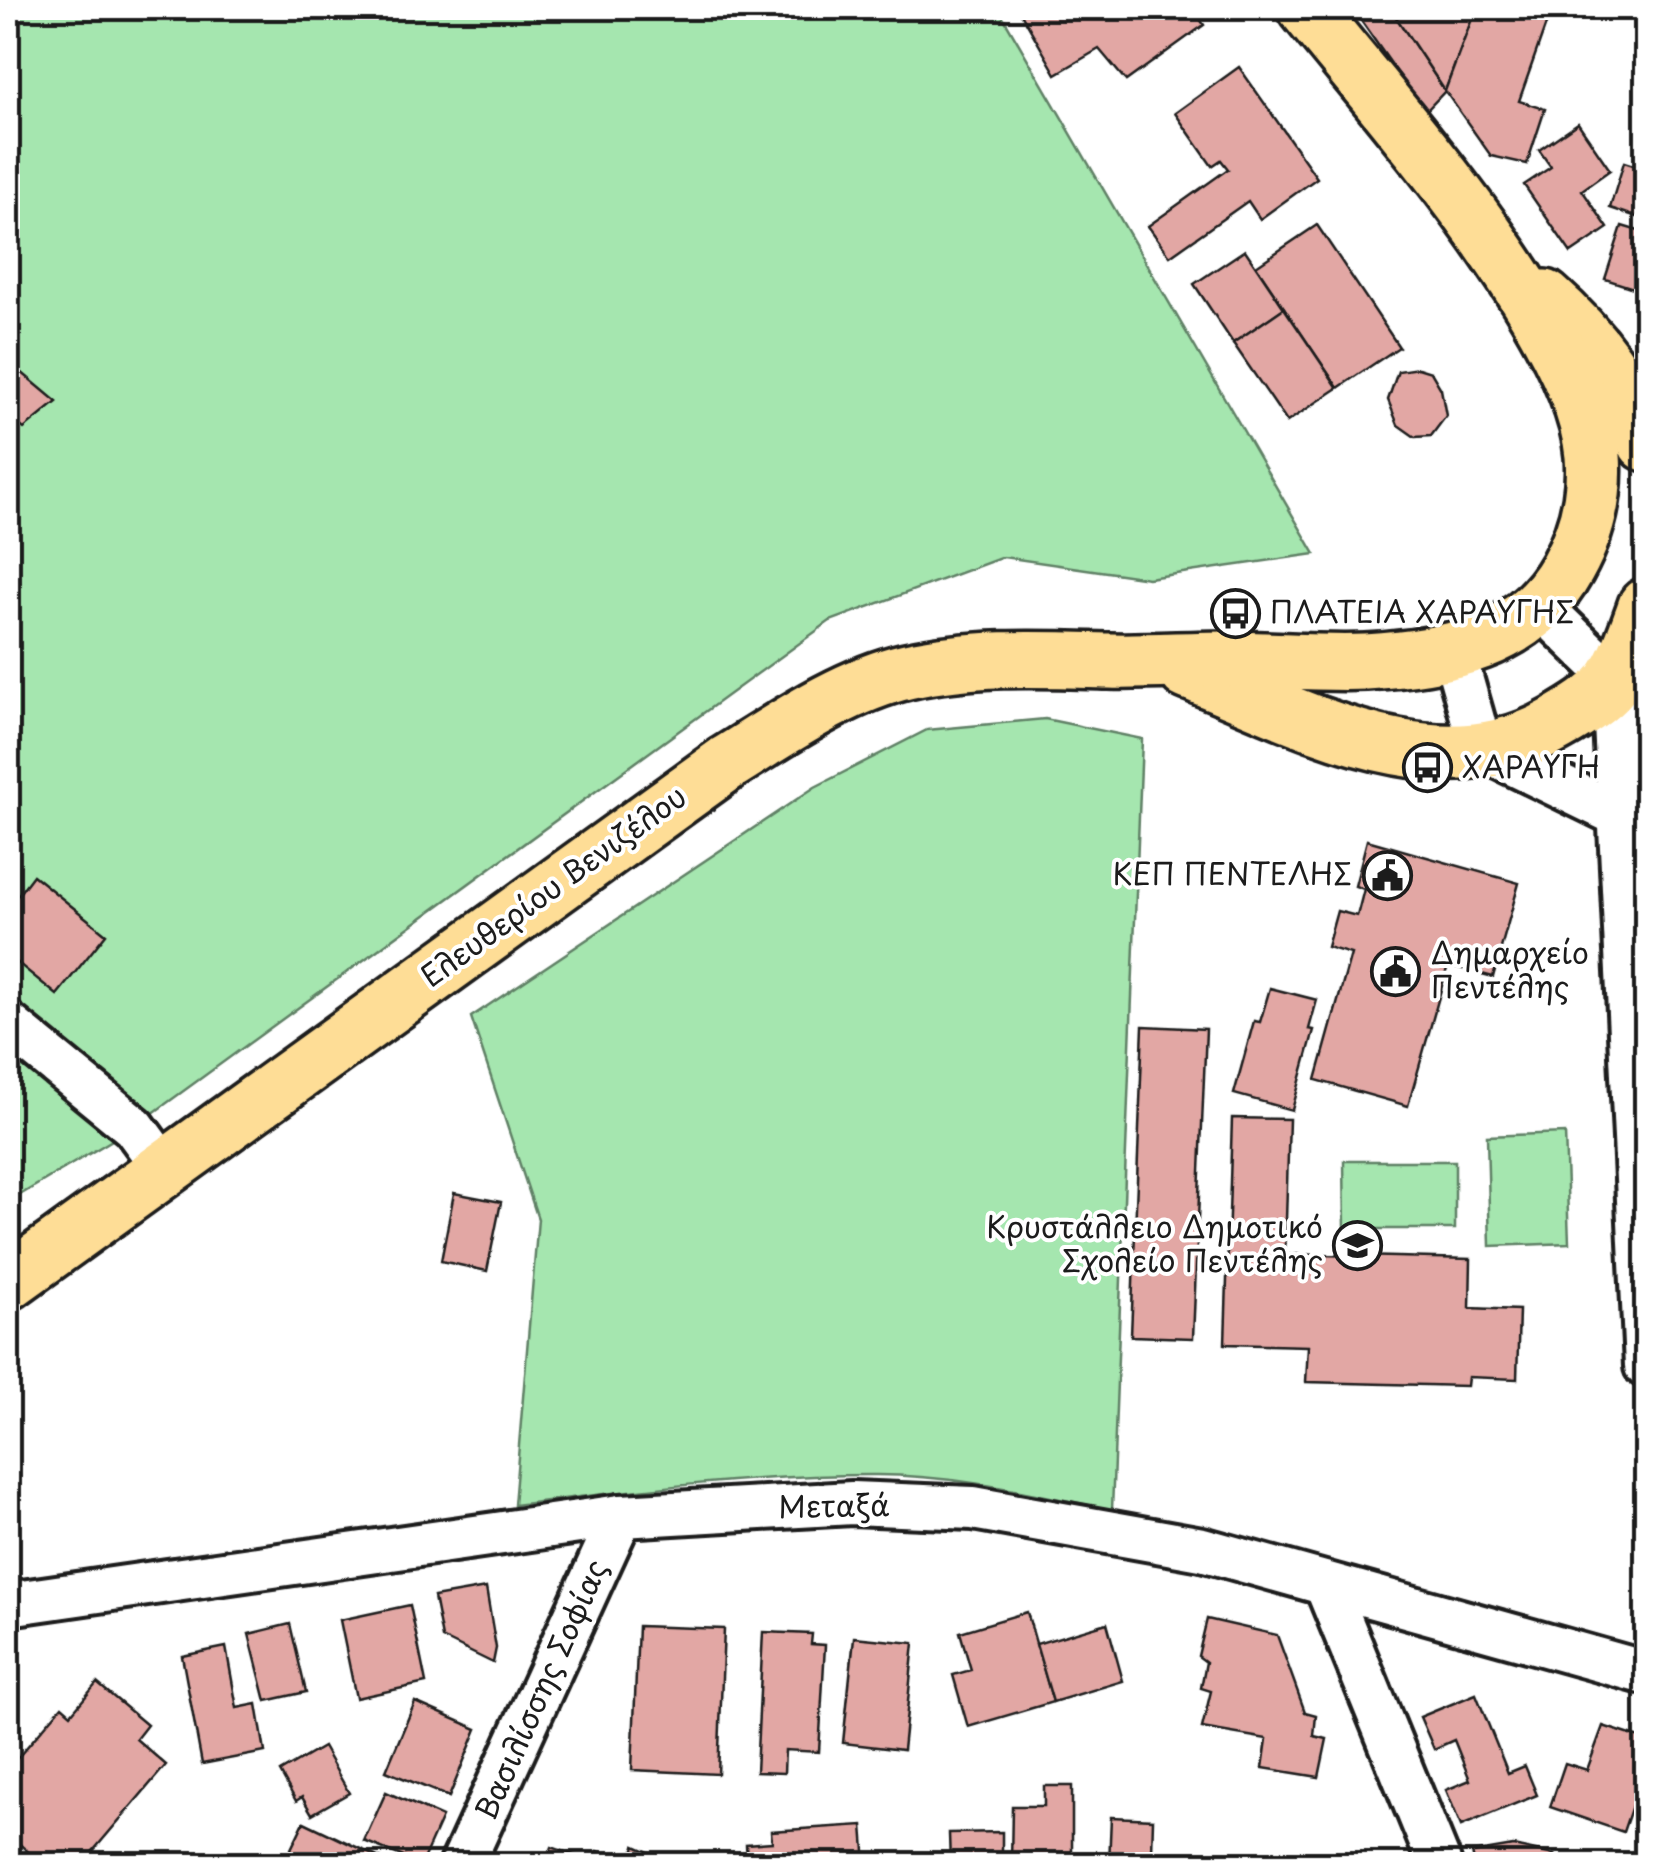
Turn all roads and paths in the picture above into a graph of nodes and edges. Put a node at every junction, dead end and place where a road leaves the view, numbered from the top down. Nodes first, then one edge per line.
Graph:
1 (1306, 8) edge
2 (1507, 268) junction
3 (1646, 443) edge
4 (1539, 605) junction
5 (1646, 606) edge
6 (1454, 653) junction
7 (1165, 662) junction
8 (1635, 691) edge
9 (1481, 748) junction
10 (1621, 816) junction
11 (8, 1024) edge
12 (164, 1168) junction
13 (8, 1282) edge
14 (1646, 1366) edge
15 (621, 1516) junction
16 (1326, 1585) junction
17 (8, 1604) edge
18 (1646, 1673) edge
19 (1439, 1862) dead end
20 (462, 1864) edge

1 - 2 main road
2 - 3 main road
2 - 4 main road, Ελευθερίου Βενιζέλου
4 - 6 main road, Ελευθερίου Βενιζέλου
4 - 8 street
5 - 8 main road, Ελευθερίου Βενιζέλου
6 - 7 main road, Ελευθερίου Βενιζέλου
6 - 9 street
7 - 9 main road, Ελευθερίου Βενιζέλου
7 - 12 main road, Ελευθερίου Βενιζέλου
8 - 9 main road, Ελευθερίου Βενιζέλου
8 - 10 street
9 - 10 street
10 - 14 street
11 - 12 street
12 - 13 main road, Ελευθερίου Βενιζέλου
15 - 16 street, Μεταξά
15 - 17 street, Μεταξά
15 - 20 street, Βασιλίσσης Σοφίας
16 - 18 street, Μεταξά
16 - 19 street

